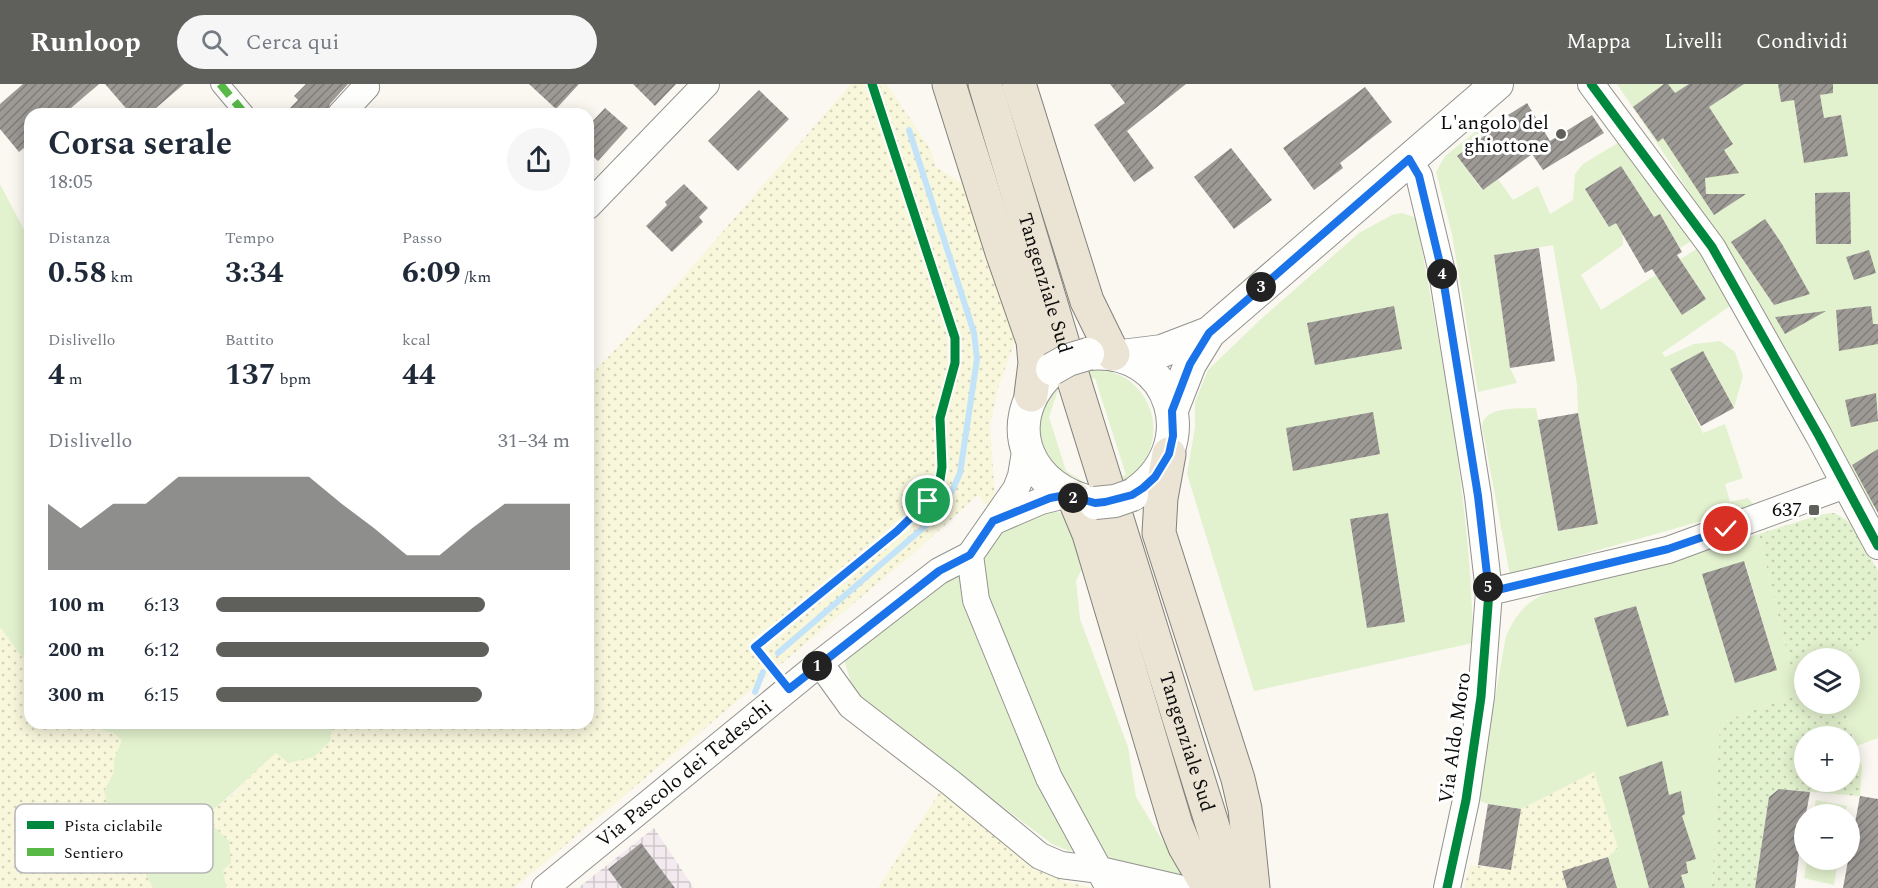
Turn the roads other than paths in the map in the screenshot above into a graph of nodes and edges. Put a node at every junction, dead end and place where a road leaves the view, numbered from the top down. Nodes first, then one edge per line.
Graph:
1 (219, 84) edge
2 (365, 84) edge
3 (706, 84) edge
4 (949, 84) edge
5 (986, 84) edge
6 (1019, 84) edge
7 (1497, 84) edge
8 (1591, 84) edge
9 (240, 108) edge
10 (347, 108) edge
11 (1409, 159) junction
12 (594, 200) edge
13 (1209, 333) junction
14 (1113, 355) junction
15 (1038, 386) junction
16 (1172, 411) junction
17 (1026, 446) junction
18 (1169, 454) junction
19 (1845, 485) junction
20 (1085, 495) junction
21 (993, 521) junction
22 (1878, 546) edge
23 (970, 555) junction
24 (1489, 592) junction
25 (820, 663) junction
26 (1105, 879) edge
27 (545, 888) edge
28 (1178, 888) edge
29 (1209, 888) edge
30 (1232, 888) edge
31 (1253, 888) edge
32 (1447, 888) edge

1 - 9 street
2 - 10 street
3 - 12 street
4 - 15 highway
5 - 20 highway, Tangenziale Sud
6 - 14 highway
7 - 11 street
8 - 19 street
11 - 13 street
11 - 24 street, Via Aldo Moro
13 - 14 street
13 - 16 street
14 - 15 street, bridge
14 - 16 street
15 - 17 street
16 - 18 street
17 - 20 street
17 - 21 street
18 - 20 street, bridge
18 - 31 highway
19 - 22 street
19 - 24 street
20 - 21 street
20 - 29 highway
20 - 30 highway, Tangenziale Sud
21 - 23 street
23 - 25 street, Via Pascolo dei Tedeschi
23 - 26 street
24 - 32 street, Via Aldo Moro
25 - 26 street
25 - 27 street, Via Pascolo dei Tedeschi
26 - 28 street

